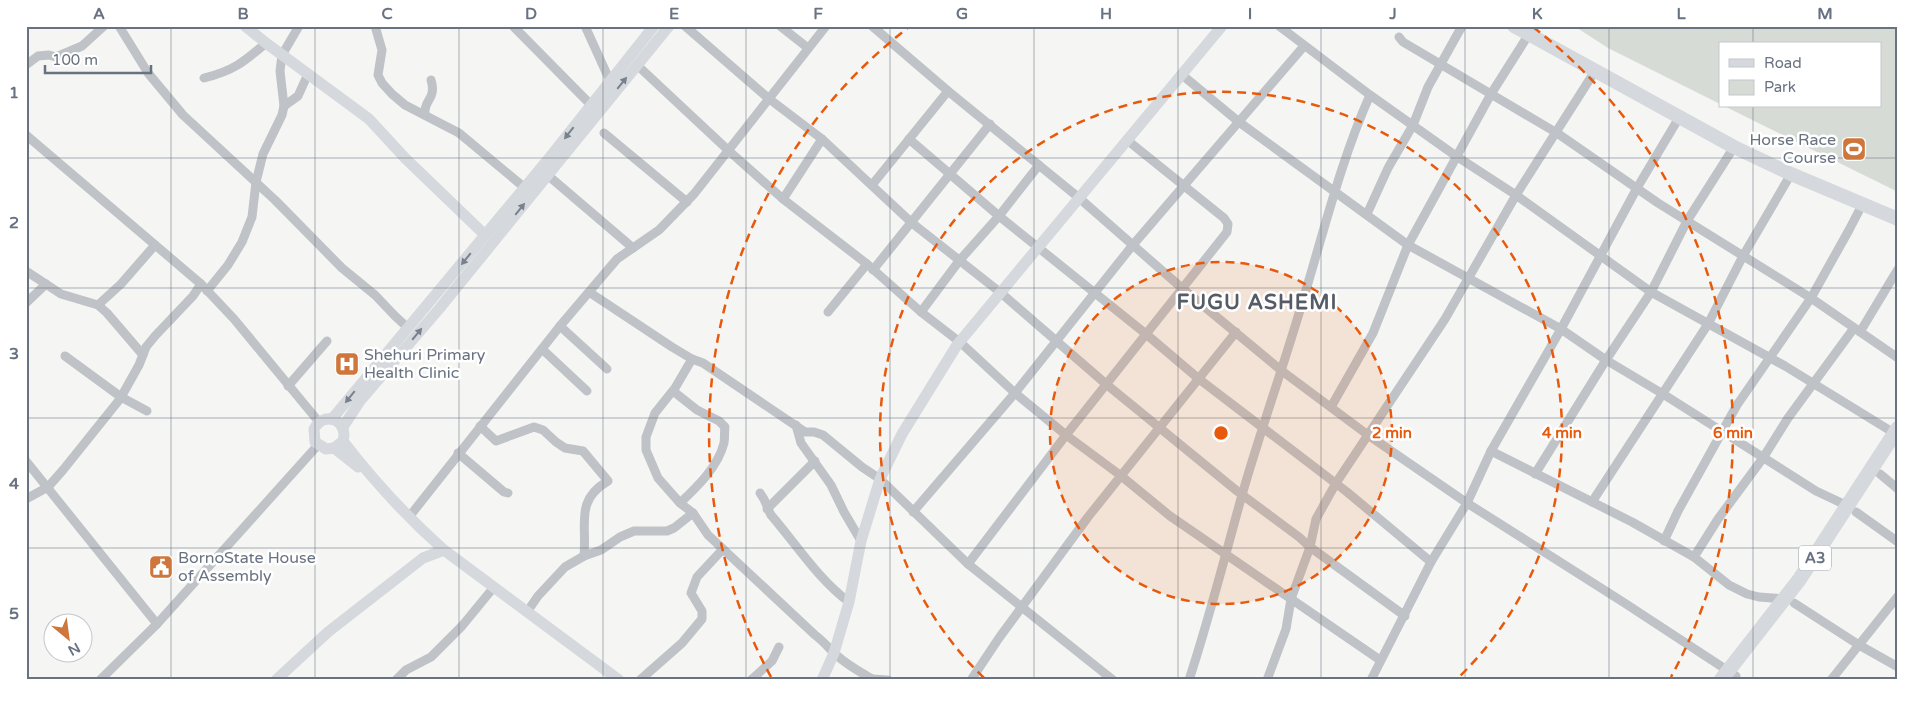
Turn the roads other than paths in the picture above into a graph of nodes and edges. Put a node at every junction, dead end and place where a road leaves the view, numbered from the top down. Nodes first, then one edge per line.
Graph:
1 (104, 26) edge
2 (119, 26) edge
3 (245, 26) edge
4 (299, 26) edge
5 (375, 26) edge
6 (514, 26) edge
7 (654, 26) edge
8 (668, 26) edge
9 (685, 26) edge
10 (780, 26) edge
11 (826, 26) edge
12 (872, 26) edge
13 (1222, 26) edge
14 (1279, 26) edge
15 (1462, 26) edge
16 (1514, 26) edge
17 (587, 28) edge
18 (1530, 30) edge
19 (1398, 37) dead end
20 (266, 44) junction
21 (1304, 46) junction
22 (808, 48) junction
23 (282, 55) junction
24 (26, 64) edge
25 (637, 65) junction
26 (1440, 65) junction
27 (1595, 71) junction
28 (308, 74) junction
29 (1181, 74) junction
30 (204, 78) dead end
31 (430, 80) dead end
32 (610, 81) junction
33 (948, 92) junction
34 (1491, 94) junction
35 (1370, 95) junction
36 (768, 98) junction
37 (591, 105) junction
38 (284, 106) junction
39 (425, 115) junction
40 (1680, 116) junction
41 (1239, 122) junction
42 (990, 124) junction
43 (1413, 125) junction
44 (604, 133) dead end
45 (1557, 133) junction
46 (26, 135) edge
47 (822, 139) junction
48 (909, 139) junction
49 (1127, 140) junction
50 (1734, 147) junction
51 (729, 151) junction
52 (1456, 156) junction
53 (1039, 165) junction
54 (544, 172) junction
55 (950, 173) junction
56 (1791, 174) junction
57 (256, 182) junction
58 (872, 185) junction
59 (1183, 187) junction
60 (525, 188) junction
61 (1637, 188) junction
62 (1334, 192) junction
63 (1516, 195) junction
64 (1078, 197) junction
65 (783, 199) junction
66 (687, 202) junction
67 (1862, 205) junction
68 (1898, 211) edge
69 (1367, 214) junction
70 (999, 216) junction
71 (1898, 219) edge
72 (1687, 221) junction
73 (912, 224) junction
74 (485, 235) junction
75 (1408, 244) junction
76 (155, 245) junction
77 (1132, 246) junction
78 (1038, 247) junction
79 (633, 248) junction
80 (1602, 255) junction
81 (1743, 256) junction
82 (960, 260) junction
83 (870, 267) junction
84 (1898, 269) edge
85 (26, 271) edge
86 (1469, 278) junction
87 (46, 284) junction
88 (204, 287) junction
89 (1183, 289) junction
90 (589, 292) junction
91 (1651, 292) junction
92 (1001, 293) junction
93 (1096, 293) junction
94 (1811, 298) junction
95 (26, 303) edge
96 (98, 305) junction
97 (828, 312) dead end
98 (921, 312) junction
99 (1708, 324) junction
100 (560, 326) junction
101 (408, 328) junction
102 (1561, 329) junction
103 (1857, 330) junction
104 (1236, 332) junction
105 (1146, 334) junction
106 (327, 341) dead end
107 (1057, 341) junction
108 (961, 342) junction
109 (542, 349) junction
110 (143, 355) junction
111 (65, 356) dead end
112 (1769, 358) junction
113 (1898, 358) edge
114 (692, 359) junction
115 (1606, 360) junction
116 (606, 369) dead end
117 (1282, 371) junction
118 (1199, 379) junction
119 (1813, 383) junction
120 (1106, 384) junction
121 (288, 386) junction
122 (587, 391) dead end
123 (673, 391) junction
124 (1015, 393) junction
125 (1663, 394) junction
126 (121, 397) junction
127 (1331, 407) junction
128 (147, 411) dead end
129 (332, 419) junction
130 (319, 422) junction
131 (796, 425) junction
132 (480, 426) junction
133 (343, 427) junction
134 (1159, 427) junction
135 (1263, 427) junction
136 (1722, 432) junction
137 (1066, 435) junction
138 (1368, 435) junction
139 (1897, 436) edge
140 (338, 444) junction
141 (318, 445) junction
142 (1491, 451) junction
143 (458, 453) junction
144 (1763, 458) junction
145 (26, 461) edge
146 (815, 461) junction
147 (1535, 474) junction
148 (1880, 474) junction
149 (1120, 475) junction
150 (880, 479) junction
151 (1336, 483) junction
152 (48, 487) junction
153 (1898, 489) edge
154 (508, 493) dead end
155 (760, 493) dead end
156 (1242, 495) junction
157 (26, 499) edge
158 (1467, 502) junction
159 (1592, 502) junction
160 (680, 503) junction
161 (768, 509) junction
162 (1852, 509) junction
163 (913, 512) junction
164 (693, 513) junction
165 (409, 517) junction
166 (428, 536) junction
167 (861, 541) junction
168 (1664, 541) junction
169 (1898, 542) edge
170 (1310, 547) junction
171 (723, 549) junction
172 (444, 550) junction
173 (1226, 555) junction
174 (584, 556) junction
175 (1694, 557) junction
176 (423, 558) junction
177 (1431, 562) junction
178 (968, 564) junction
179 (494, 587) junction
180 (1898, 596) edge
181 (1291, 599) junction
182 (1790, 601) junction
183 (849, 602) junction
184 (1022, 607) junction
185 (527, 612) junction
186 (1405, 616) junction
187 (157, 624) junction
188 (1859, 645) junction
189 (779, 647) dead end
190 (834, 653) junction
191 (1380, 660) junction
192 (1898, 667) edge
193 (1729, 677) edge
194 (873, 679) edge
195 (100, 680) edge
196 (276, 680) edge
197 (396, 680) edge
198 (619, 680) edge
199 (640, 680) edge
200 (751, 680) edge
201 (822, 680) edge
202 (888, 680) edge
203 (971, 680) edge
204 (1112, 680) edge
205 (1189, 680) edge
206 (1267, 680) edge
207 (1371, 680) edge
208 (1832, 680) edge

1 - 24 street
2 - 57 street
3 - 20 main road
4 - 23 street
5 - 39 street
6 - 37 street
7 - 32 main road
8 - 25 main road
9 - 36 street
10 - 22 street
11 - 22 street
12 - 33 street
13 - 29 main road
14 - 21 street
15 - 26 street
16 - 18 main road
17 - 32 street
18 - 27 main road
18 - 34 street
18 - 68 main road
19 - 26 street
20 - 23 main road
20 - 30 street
21 - 35 street
21 - 41 street
22 - 36 street
23 - 28 main road
23 - 38 street
25 - 51 street
54 -> 25 main road
26 - 34 street
26 - 43 street
27 - 40 main road
27 - 45 street
28 - 38 street
28 - 74 main road
29 - 41 street
29 - 49 main road
31 - 39 street
32 - 37 main road
33 - 42 street
33 - 48 street
34 - 45 street
34 - 52 street
35 - 43 street
35 - 62 street
36 - 47 street
36 - 51 street
37 -> 54 main road
38 - 57 street
39 - 60 street
40 - 50 main road
40 - 61 street
41 - 59 street
41 - 62 street
42 - 53 street
42 - 55 street
43 - 52 street
43 - 69 street
44 - 66 street
45 - 61 street
45 - 63 street
46 - 76 street
47 - 58 street
47 - 65 street
48 - 55 street
48 - 58 street
49 - 59 street
49 - 64 main road
50 - 56 main road
50 - 72 street
51 - 65 street
51 - 66 street
52 - 63 street
52 - 75 street
53 - 64 street
53 - 70 street
54 - 60 main road
54 - 79 street
133 -> 54 main road
55 - 70 street
55 - 73 street
56 - 67 main road
56 - 81 street
57 - 88 street
57 - 101 street
58 - 73 street
59 - 77 street
59 - 89 street
60 - 74 main road
61 - 72 street
61 - 80 street
62 - 69 street
62 - 117 street
63 - 80 street
63 - 86 street
64 - 77 street
64 - 78 main road
65 - 83 street
66 - 79 street
67 - 71 main road
67 - 94 street
69 - 75 street
70 - 78 street
70 - 82 street
72 - 81 street
72 - 91 street
73 - 82 street
73 - 83 street
74 -> 101 main road
75 - 86 street
75 - 127 street
76 - 88 street
76 - 96 street
77 - 89 street
77 - 93 street
78 - 92 main road
78 - 93 street
79 - 90 street
80 - 91 street
80 - 102 street
81 - 94 street
81 - 99 street
82 - 92 street
82 - 98 street
83 - 97 street
83 - 98 street
84 - 103 street
85 - 87 street
86 - 102 street
86 - 138 street
87 - 95 street
87 - 96 street
88 - 110 street
88 - 121 street
89 - 104 street
89 - 105 street
90 - 100 street
90 - 114 street
91 - 99 street
91 - 115 street
92 - 107 street
92 - 108 main road
93 - 105 street
93 - 107 street
94 - 103 street
94 - 112 street
96 - 110 street
98 - 108 street
99 - 112 street
99 - 125 street
100 - 109 street
100 - 116 street
101 -> 129 main road
102 - 115 street
102 - 142 street
103 - 113 street
103 - 119 street
104 - 117 street
104 - 118 street
105 - 118 street
105 - 120 street
106 - 121 street
107 - 120 street
107 - 124 street
108 - 124 street
108 - 150 main road
109 - 122 street
109 - 132 street
110 - 126 street
111 - 126 street
112 - 119 street
112 - 136 street
114 - 123 street
114 - 131 street
115 - 125 street
115 - 147 street
117 - 127 street
117 - 135 street
118 - 134 street
118 - 135 street
119 - 139 street
119 - 144 street
120 - 134 street
120 - 137 street
121 - 130 street
123 - 160 street
123 - 160 street
124 - 137 street
124 - 163 street
125 - 136 street
125 - 159 street
126 - 128 street
126 - 152 street
127 - 138 street
129 - 130 main road
129 - 133 main road
130 - 141 main road
131 - 146 street
131 - 150 street
132 - 143 street
132 - 174 street
133 - 140 main road
134 - 149 street
134 - 156 street
135 - 151 street
135 - 156 street
136 - 144 street
136 - 168 street
137 - 149 street
137 - 178 street
138 - 151 street
138 - 158 street
139 - 148 highway, A3
139 - 162 highway, A3
140 - 141 main road
140 - 165 main road
141 - 187 street
142 - 147 street
142 - 158 street
143 - 154 street
143 - 165 street
144 - 162 street
144 - 175 street
145 - 152 street
146 - 161 street
146 - 167 street
147 - 159 street
148 - 153 street
148 - 162 highway, A3
149 - 173 street
149 - 184 street
150 - 163 street
150 - 167 main road
151 - 170 street
151 - 177 street
152 - 157 street
152 - 187 street
155 - 161 street
156 - 170 street
156 - 173 street
158 - 177 street
158 - 193 street
159 - 168 street
160 - 164 street
161 - 183 street
162 - 169 street
162 - 182 highway, A3
163 - 178 street
164 - 171 street
164 - 174 street
165 - 166 main road
166 - 172 main road
166 - 176 main road
167 - 183 main road
168 - 175 street
170 - 181 street
170 - 186 street
171 - 190 street
171 - 199 street
172 - 176 main road
172 - 179 main road
173 - 181 street
173 - 205 street
174 - 185 street
175 - 182 street
176 - 196 main road
177 - 186 street
178 - 184 street
179 - 185 main road
179 - 197 street
180 - 188 street
181 - 191 street
181 - 206 street
182 - 188 street
182 - 193 highway, A3
183 - 190 main road
184 - 203 street
184 - 204 street
185 - 198 main road
186 - 191 street
187 - 195 street
188 - 192 street
188 - 208 street
189 - 200 street
190 - 194 street
190 - 201 main road
191 - 207 street
194 - 202 street

